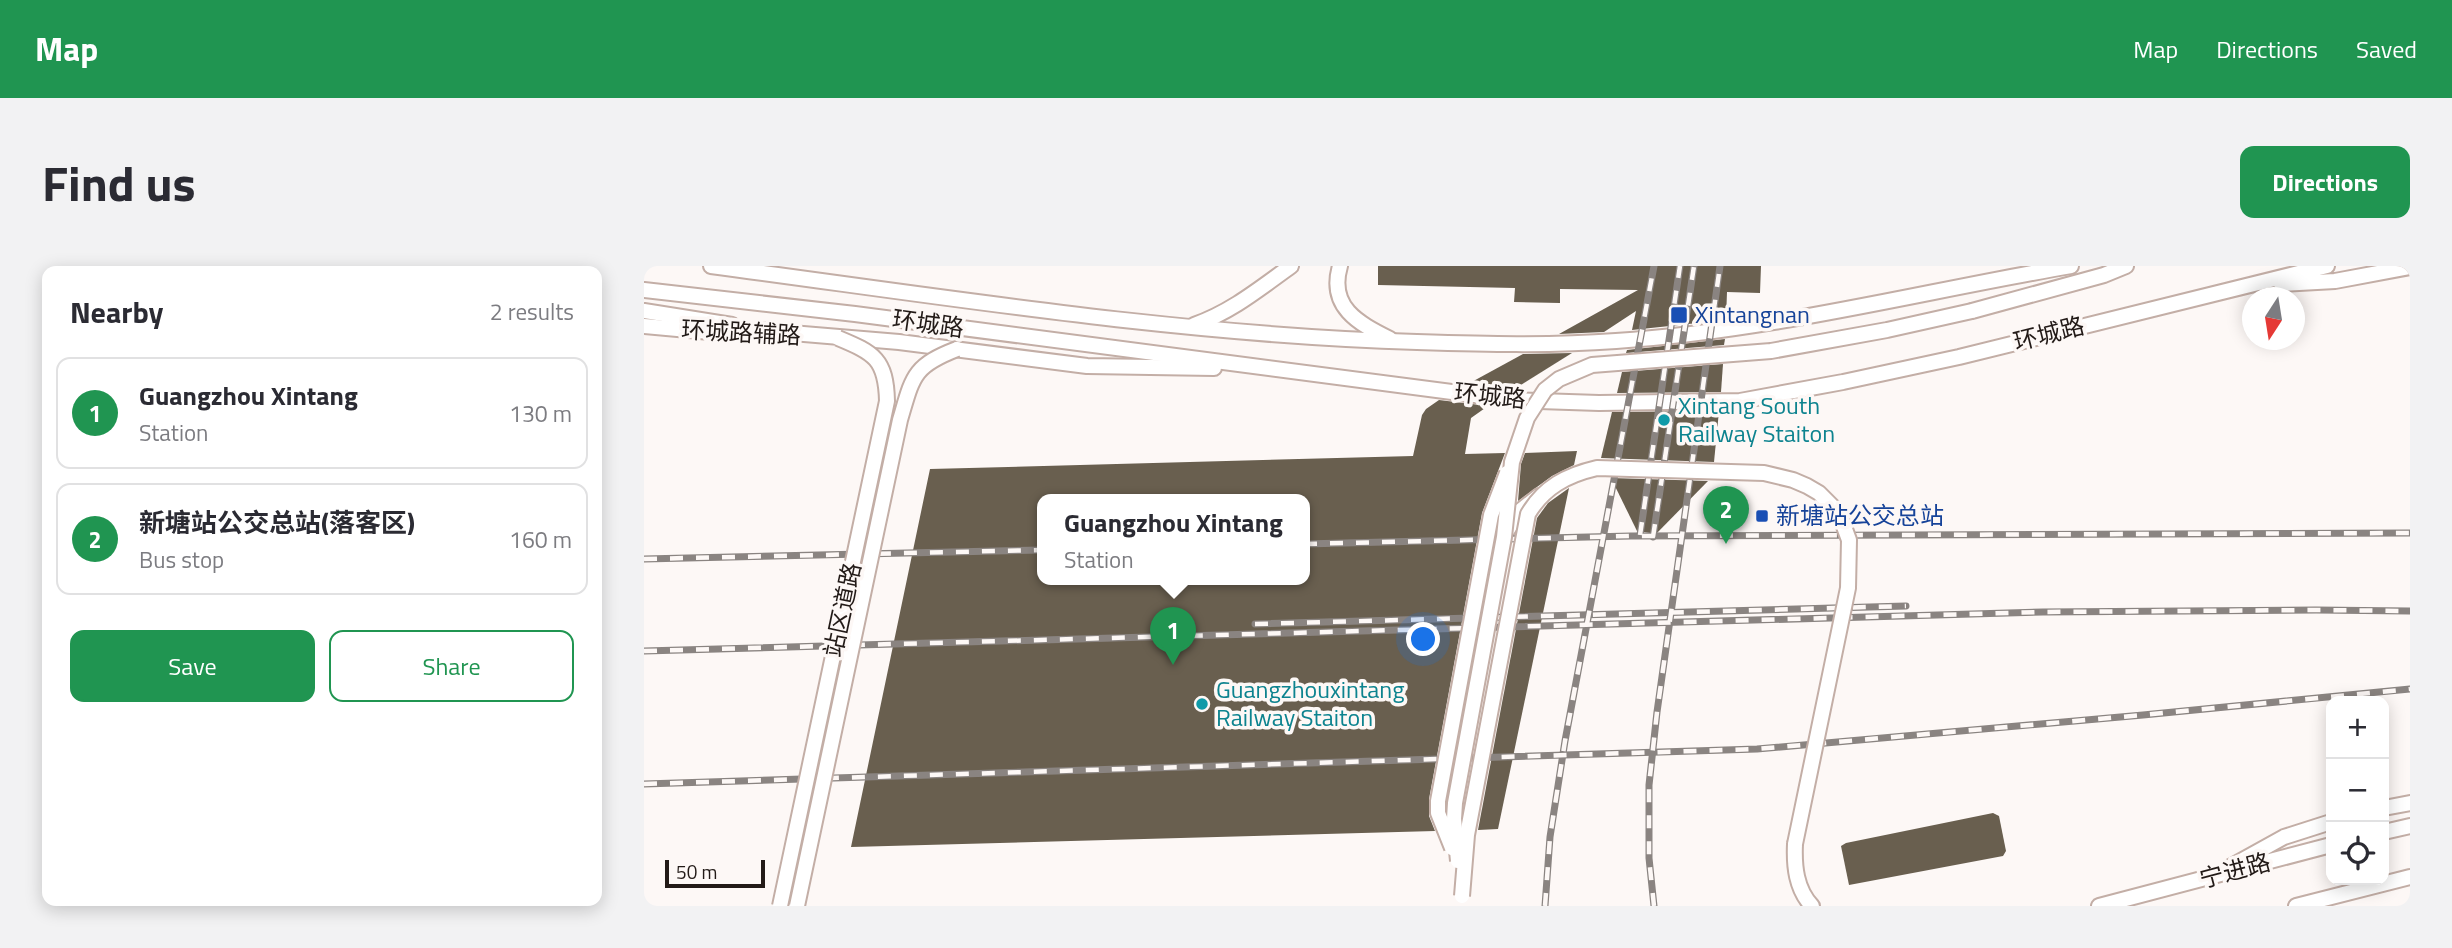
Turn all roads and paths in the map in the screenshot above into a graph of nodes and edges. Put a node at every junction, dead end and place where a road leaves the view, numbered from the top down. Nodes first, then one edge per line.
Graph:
1 (712, 266) edge
2 (1290, 266) edge
3 (1340, 266) edge
4 (2126, 266) edge
5 (2327, 266) edge
6 (2064, 267) edge
7 (2410, 267) edge
8 (2245, 286) junction
9 (644, 290) edge
10 (644, 311) edge
11 (644, 327) edge
12 (1187, 327) junction
13 (757, 330) junction
14 (838, 338) junction
15 (1394, 341) junction
16 (957, 349) junction
17 (1271, 369) junction
18 (1512, 462) junction
19 (1546, 492) junction
20 (1504, 537) junction
21 (2410, 803) edge
22 (2389, 807) edge
23 (2326, 824) edge
24 (2410, 826) edge
25 (2389, 831) edge
26 (2326, 846) edge
27 (1458, 864) junction
28 (2212, 877) junction
29 (2410, 877) edge
30 (1463, 901) edge
31 (780, 906) edge
32 (797, 906) edge
33 (1812, 906) edge
34 (2099, 906) edge
35 (2296, 906) edge

1 - 12 street, 环城路
2 - 12 street
3 - 15 street
4 - 18 street, bridge
5 - 8 street, 环城路
6 - 15 street, 环城路
7 - 8 street
8 - 17 street, 环城路
9 - 17 street, 环城路
10 - 13 street
11 - 13 street, 环城路辅路
12 - 15 street, 环城路
13 - 14 street, 环城路辅路
14 - 16 street, 环城路辅路, bridge
14 - 31 street, 站区道路, bridge
16 - 17 street, 环城路辅路
16 - 32 street, 站区道路, bridge
18 - 20 street, bridge
18 - 27 street, bridge
19 - 20 street, bridge
19 - 30 street, bridge
19 - 33 street, bridge
20 - 27 street, bridge
21 - 22 street
23 - 28 street
24 - 25 street
26 - 28 street, 宁进路
27 - 30 street, bridge
28 - 34 street, 宁进路
29 - 35 street

